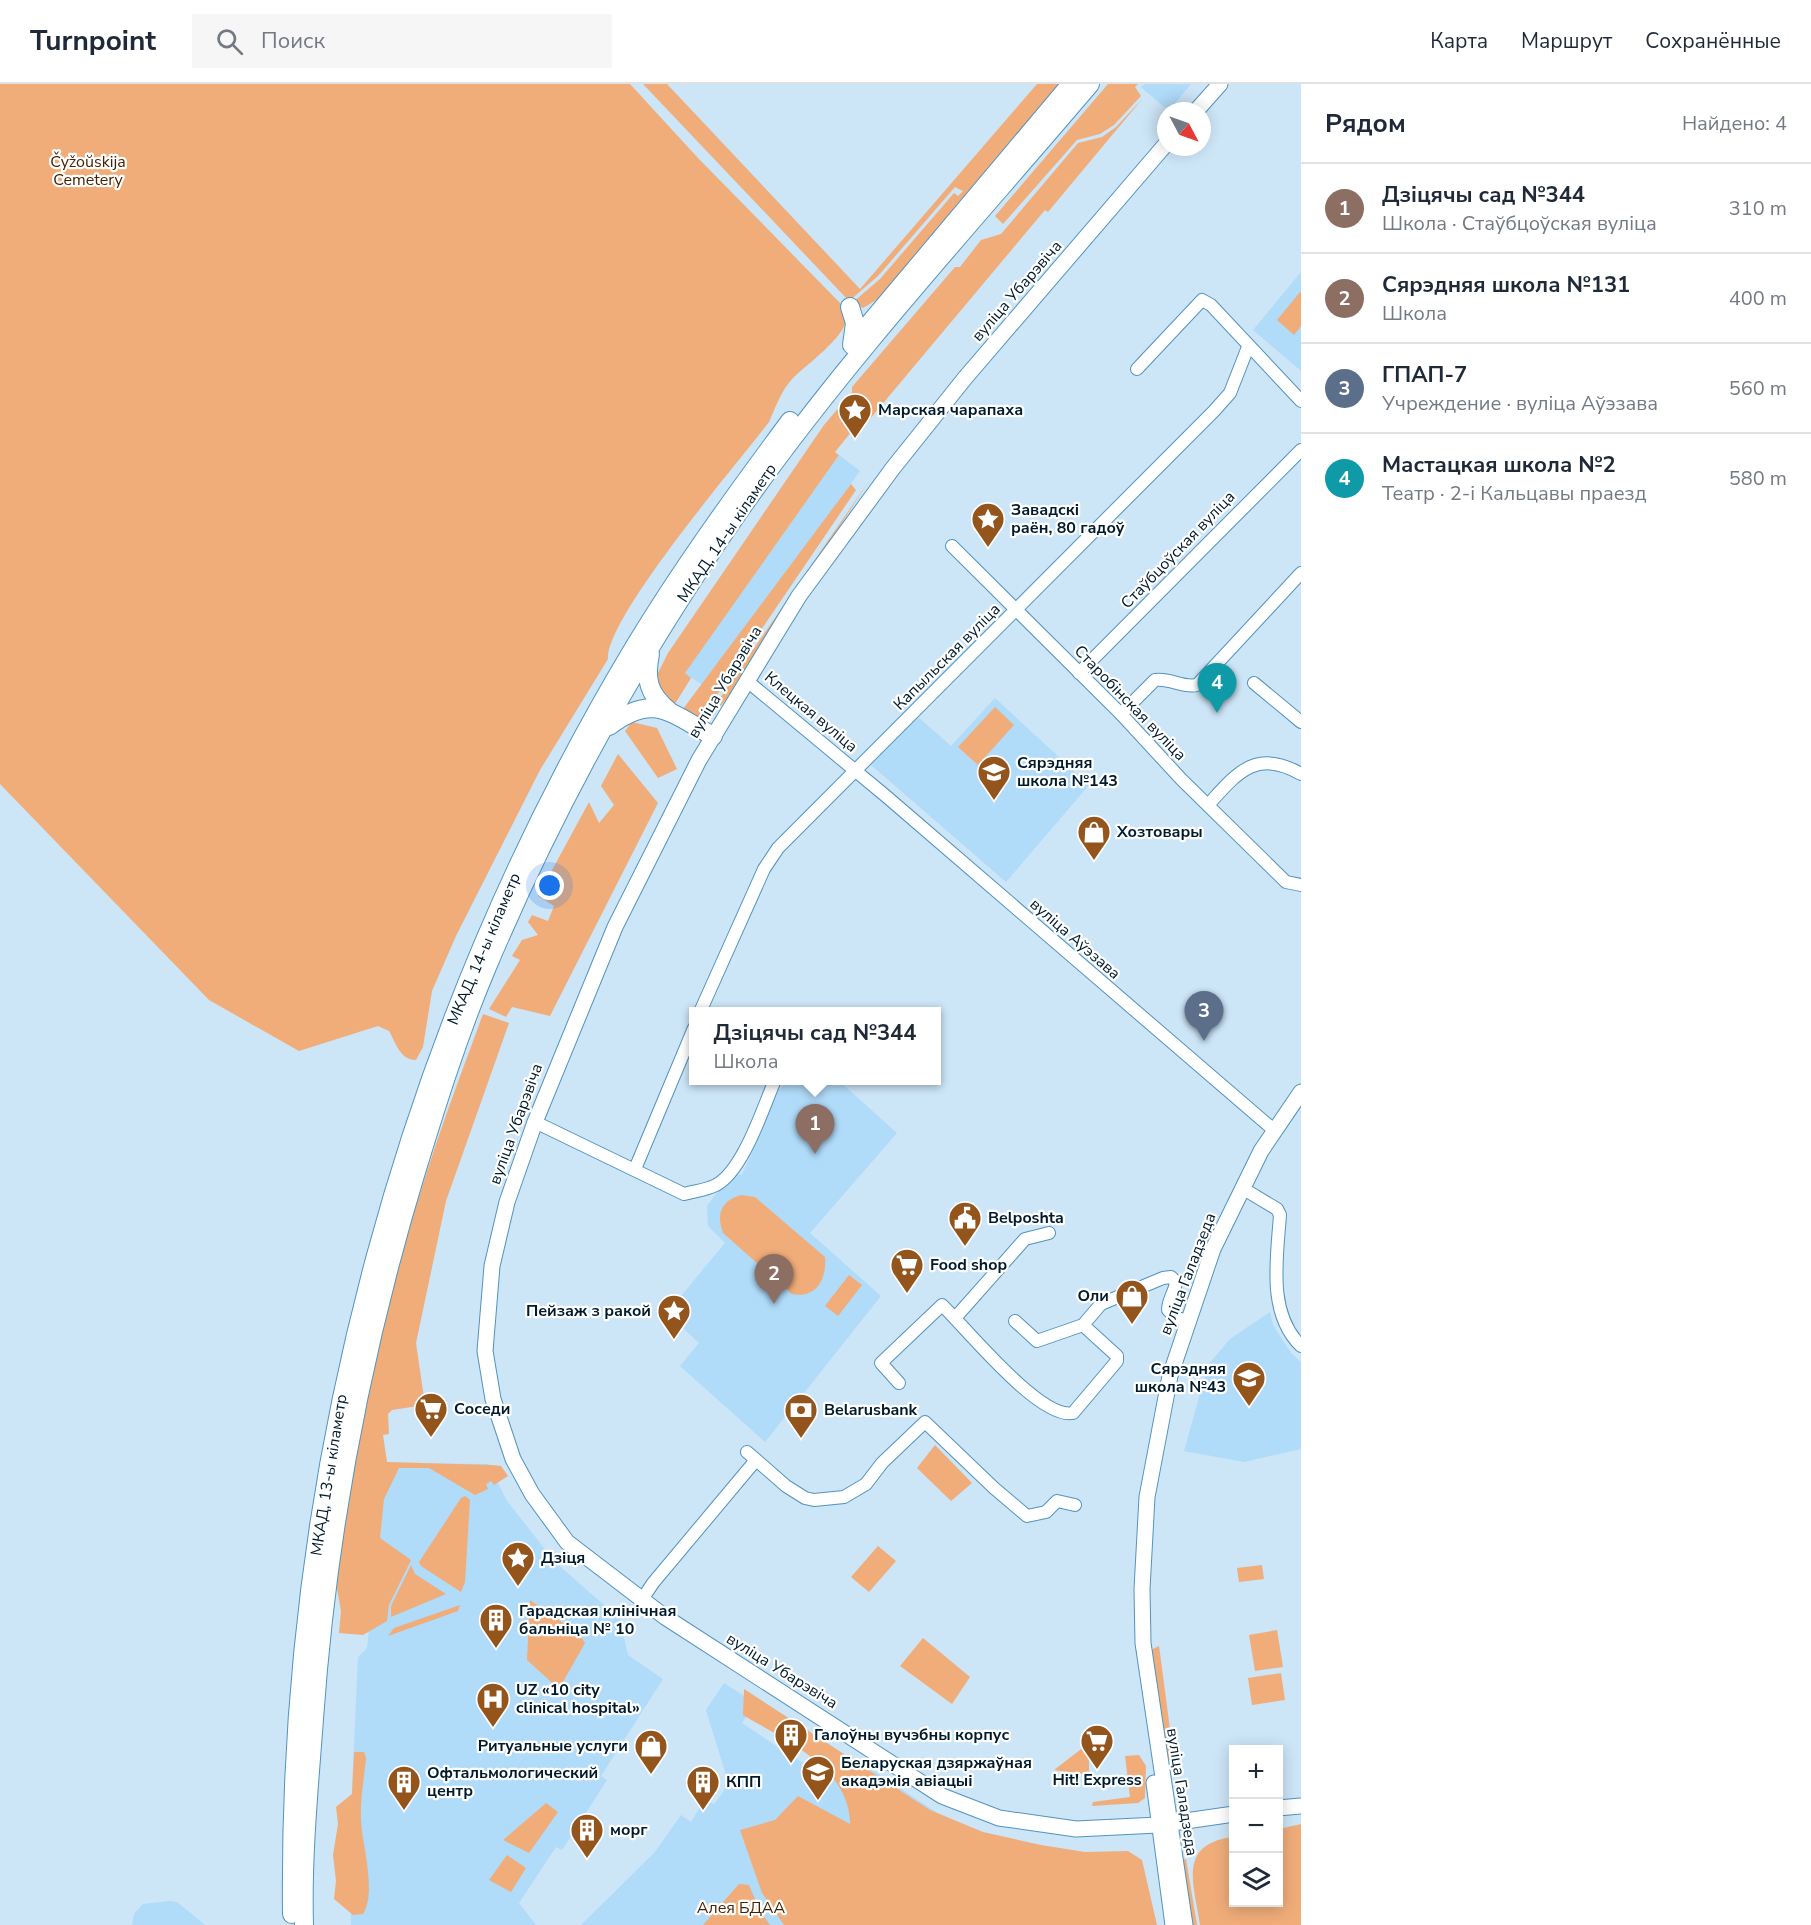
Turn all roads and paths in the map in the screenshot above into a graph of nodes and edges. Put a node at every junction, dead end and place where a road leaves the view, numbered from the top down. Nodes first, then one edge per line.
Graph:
1 (1071, 84) edge
2 (1090, 84) edge
3 (1220, 84) edge
4 (1204, 102) edge
5 (1157, 154) edge
6 (885, 304) junction
7 (852, 345) junction
8 (1248, 346) junction
9 (1137, 369) dead end
10 (1301, 401) edge
11 (1301, 450) edge
12 (952, 546) dead end
13 (1301, 573) edge
14 (1016, 612) junction
15 (652, 647) junction
16 (1079, 673) junction
17 (746, 680) junction
18 (1254, 682) dead end
19 (672, 714) junction
20 (1121, 714) junction
21 (1301, 722) edge
22 (603, 731) junction
23 (713, 736) junction
24 (855, 770) junction
25 (1301, 774) edge
26 (1208, 805) junction
27 (1301, 885) edge
28 (702, 1007) edge
29 (689, 1038) edge
30 (452, 1041) junction
31 (774, 1085) edge
32 (1301, 1092) edge
33 (535, 1122) junction
34 (1275, 1131) junction
35 (635, 1169) junction
36 (1242, 1188) junction
37 (1049, 1233) dead end
38 (956, 1318) junction
39 (1183, 1320) junction
40 (1015, 1321) dead end
41 (1083, 1325) junction
42 (1301, 1346) edge
43 (899, 1383) dead end
44 (1075, 1505) dead end
45 (641, 1601) junction
46 (1301, 1806) edge
47 (1283, 1808) edge
48 (1229, 1815) edge
49 (1163, 1824) junction
50 (292, 1925) edge
51 (304, 1925) edge
52 (1173, 1925) edge
53 (1185, 1925) edge

1 - 6 highway
2 - 15 highway, МКАД, 14-ы кіламетр
3 - 4 main road
5 - 17 main road, вуліца Убарэвіча
6 - 7 highway, МКАД, 14-ы кіламетр
6 - 7 highway
7 - 30 highway, МКАД, 14-ы кіламетр
8 - 9 street
8 - 10 street
8 - 14 street, Капыльская вуліца
11 - 16 street, Стаўбцоўская вуліца
12 - 14 street, Старобінская вуліца
13 - 20 street
14 - 16 street, Старобінская вуліца
14 - 24 street, Капыльская вуліца
15 - 19 highway
15 - 22 highway, МКАД, 14-ы кіламетр
16 - 20 street, Старобінская вуліца
17 - 23 main road, вуліца Убарэвіча
17 - 24 street, Клецкая вуліца
18 - 21 street
19 - 22 highway
19 - 23 highway
20 - 26 street, Старобінская вуліца
22 - 30 highway, МКАД, 14-ы кіламетр
23 - 33 main road, вуліца Убарэвіча
24 - 28 street, Капыльская вуліца
24 - 34 street, вуліца Аўэзава
25 - 26 street
26 - 27 street, Старобінская вуліца
29 - 35 street
30 - 50 highway, МКАД, 13-ы кіламетр
30 - 51 highway, МКАД, 13-ы кіламетр
31 - 35 street
32 - 34 main road, вуліца Галадзеда
33 - 35 street
33 - 45 main road, вуліца Убарэвіча
34 - 36 main road, вуліца Галадзеда
36 - 39 main road, вуліца Галадзеда
36 - 42 street
37 - 38 street
38 - 41 street
38 - 43 street
39 - 41 street
39 - 49 main road, вуліца Галадзеда
40 - 41 street
44 - 45 street
45 - 49 main road, вуліца Убарэвіча
46 - 47 main road
48 - 49 main road, вуліца Убарэвіча
49 - 52 main road, вуліца Галадзеда
49 - 53 main road, вуліца Галадзеда

